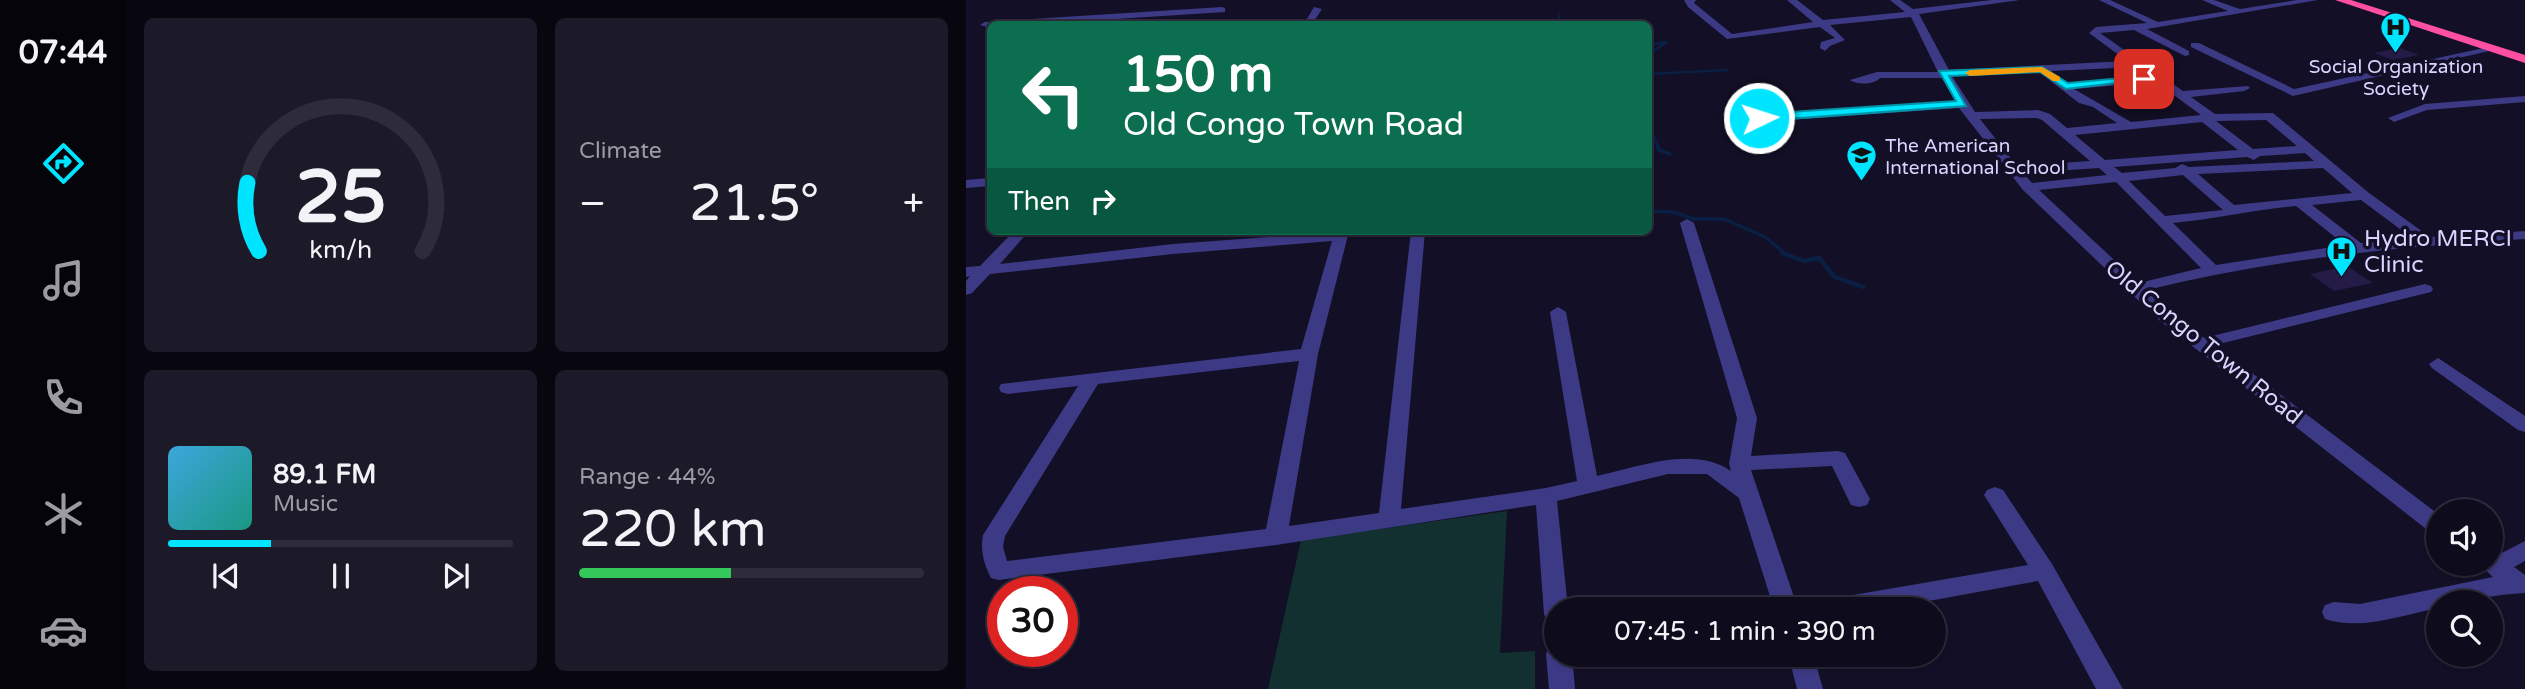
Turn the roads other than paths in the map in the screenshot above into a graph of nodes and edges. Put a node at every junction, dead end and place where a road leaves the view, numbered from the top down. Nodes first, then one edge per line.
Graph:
1 (1230, 0) edge
2 (1689, 0) edge
3 (1791, 0) edge
4 (1894, 0) edge
5 (2016, 0) edge
6 (2103, 0) edge
7 (2206, 0) edge
8 (2314, 0) edge
9 (2340, 0) edge
10 (1317, 9) dead end
11 (1222, 10) junction
12 (1912, 13) junction
13 (2241, 13) junction
14 (1048, 21) edge
15 (1211, 21) edge
16 (1310, 21) edge
17 (1823, 23) junction
18 (2160, 25) junction
19 (2134, 26) junction
20 (2195, 45) dead end
21 (1825, 48) dead end
22 (2493, 49) junction
23 (2185, 53) dead end
24 (2525, 59) edge
25 (2137, 64) junction
26 (2042, 69) junction
27 (1944, 74) junction
28 (2154, 79) junction
29 (1855, 80) dead end
30 (2066, 86) junction
31 (2244, 88) dead end
32 (2179, 95) junction
33 (2525, 99) edge
34 (1740, 102) dead end
35 (1962, 104) junction
36 (1974, 117) junction
37 (2208, 118) junction
38 (2394, 118) dead end
39 (2130, 127) junction
40 (2063, 132) junction
41 (2307, 149) junction
42 (2249, 152) junction
43 (2168, 158) junction
44 (2099, 162) junction
45 (2324, 164) junction
46 (2267, 166) junction
47 (2013, 170) junction
48 (2185, 171) junction
49 (2119, 177) junction
50 (987, 182) edge
51 (966, 184) edge
52 (2028, 187) junction
53 (2364, 196) junction
54 (2298, 201) junction
55 (2234, 212) junction
56 (2164, 220) junction
57 (1687, 223) dead end
58 (1019, 235) edge
59 (1181, 235) edge
60 (1321, 235) edge
61 (1341, 235) edge
62 (1418, 235) edge
63 (2525, 235) edge
64 (2426, 241) junction
65 (2357, 246) junction
66 (1173, 249) junction
67 (2210, 268) junction
68 (988, 270) junction
69 (966, 272) edge
70 (2136, 288) junction
71 (2425, 289) dead end
72 (966, 290) edge
73 (1558, 312) dead end
74 (2199, 344) junction
75 (1309, 354) junction
76 (2438, 364) dead end
77 (1092, 379) junction
78 (1008, 388) dead end
79 (2525, 425) edge
80 (1739, 464) junction
81 (1589, 487) junction
82 (1746, 492) junction
83 (1995, 495) dead end
84 (1546, 496) junction
85 (1859, 499) dead end
86 (2426, 517) edge
87 (1389, 520) junction
88 (1276, 536) junction
89 (2525, 550) edge
90 (2503, 559) edge
91 (2044, 571) junction
92 (2503, 572) edge
93 (2521, 584) edge
94 (1555, 597) edge
95 (1782, 597) edge
96 (1898, 597) edge
97 (2334, 612) dead end
98 (1560, 667) edge
99 (1804, 667) edge
100 (1562, 689) edge
101 (1810, 689) edge
102 (2110, 689) edge

1 - 11 street
2 - 17 street
3 - 17 street
4 - 12 street, Old Congo Town Road
5 - 12 street
6 - 18 street
7 - 13 street
8 - 13 street
9 - 22 highway
10 - 16 street
11 - 14 street
11 - 15 street
12 - 17 street
12 - 27 street, Old Congo Town Road
13 - 18 street
17 - 21 street
18 - 19 street
19 - 23 street
19 - 25 street
20 - 22 street
22 - 24 highway
25 - 26 street
25 - 28 street
26 - 27 street
26 - 30 street
27 - 29 street
27 - 35 street, Old Congo Town Road
28 - 30 street
28 - 32 street
30 - 39 street
31 - 32 street
32 - 37 street
33 - 38 street
34 - 35 street
35 - 36 street, Old Congo Town Road
36 - 40 street
36 - 47 street, Old Congo Town Road
37 - 39 street
37 - 41 street
37 - 42 street
39 - 40 street
40 - 44 street
41 - 42 street
41 - 45 street
42 - 43 street
42 - 46 street
43 - 44 street
43 - 48 street
44 - 47 street
44 - 49 street
45 - 46 street
45 - 53 street
46 - 48 street
47 - 52 street, Old Congo Town Road
48 - 49 street
48 - 55 street
49 - 52 street
49 - 56 street
50 - 51 street
52 - 70 street, Old Congo Town Road
53 - 54 street
53 - 64 street
54 - 55 street
54 - 65 street
55 - 56 street
56 - 67 street
57 - 80 street
58 - 68 street
59 - 66 street
60 - 66 street
61 - 75 street
62 - 87 street
63 - 64 street
64 - 65 street
65 - 67 street
66 - 68 street
67 - 70 street
68 - 69 street
68 - 72 street
70 - 74 street, Old Congo Town Road
71 - 74 street
73 - 81 street
74 - 86 street, Old Congo Town Road
75 - 77 street
75 - 88 street
76 - 79 street
77 - 78 street
77 - 88 street
80 - 82 street
80 - 85 street
81 - 82 street
81 - 84 street
82 - 95 street
83 - 91 street
84 - 87 street
84 - 94 street
87 - 88 street
89 - 90 street
91 - 96 street
91 - 102 street
92 - 93 street
93 - 97 street
98 - 100 street
99 - 101 street

